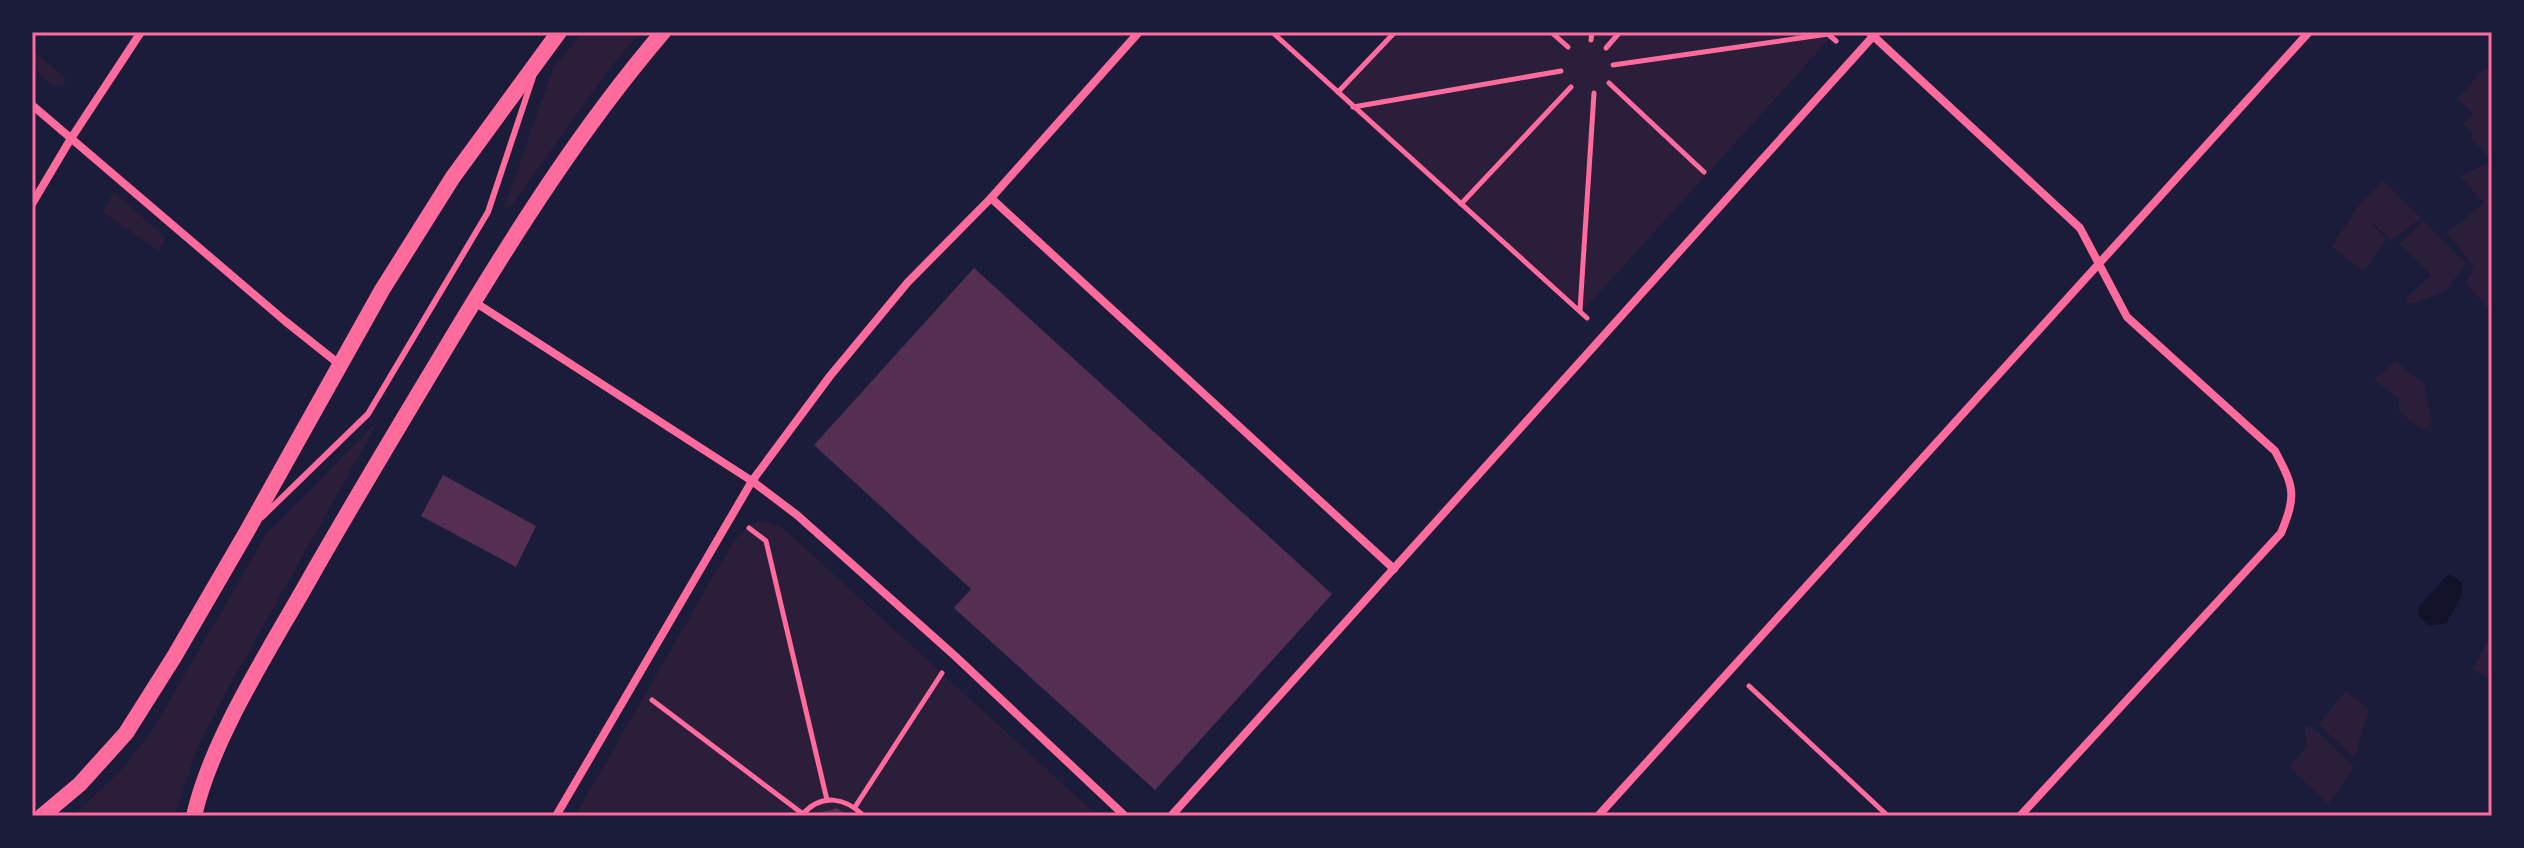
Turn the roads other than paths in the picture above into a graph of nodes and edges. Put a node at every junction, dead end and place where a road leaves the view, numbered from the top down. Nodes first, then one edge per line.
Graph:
1 (141, 32) edge
2 (559, 32) edge
3 (663, 32) edge
4 (1139, 32) edge
5 (2309, 32) edge
6 (1873, 33) edge
7 (540, 55) junction
8 (32, 105) edge
9 (70, 140) junction
10 (991, 198) junction
11 (32, 204) edge
12 (2099, 265) junction
13 (473, 301) junction
14 (339, 364) junction
15 (752, 481) junction
16 (246, 533) junction
17 (1394, 569) junction
18 (42, 816) edge
19 (194, 816) edge
20 (556, 816) edge
21 (1125, 816) edge
22 (1171, 816) edge
23 (1598, 816) edge
24 (2020, 816) edge

1 - 9 street
2 - 7 main road
3 - 13 main road
4 - 10 street
5 - 12 street
6 - 12 street
6 - 17 street
7 - 14 main road
7 - 16 lane
8 - 9 street
9 - 11 street
9 - 14 street
10 - 15 street
10 - 17 street
12 - 23 street
12 - 24 street
13 - 15 street
13 - 19 main road
14 - 16 main road
15 - 20 street
15 - 21 street
16 - 18 main road
17 - 22 street

